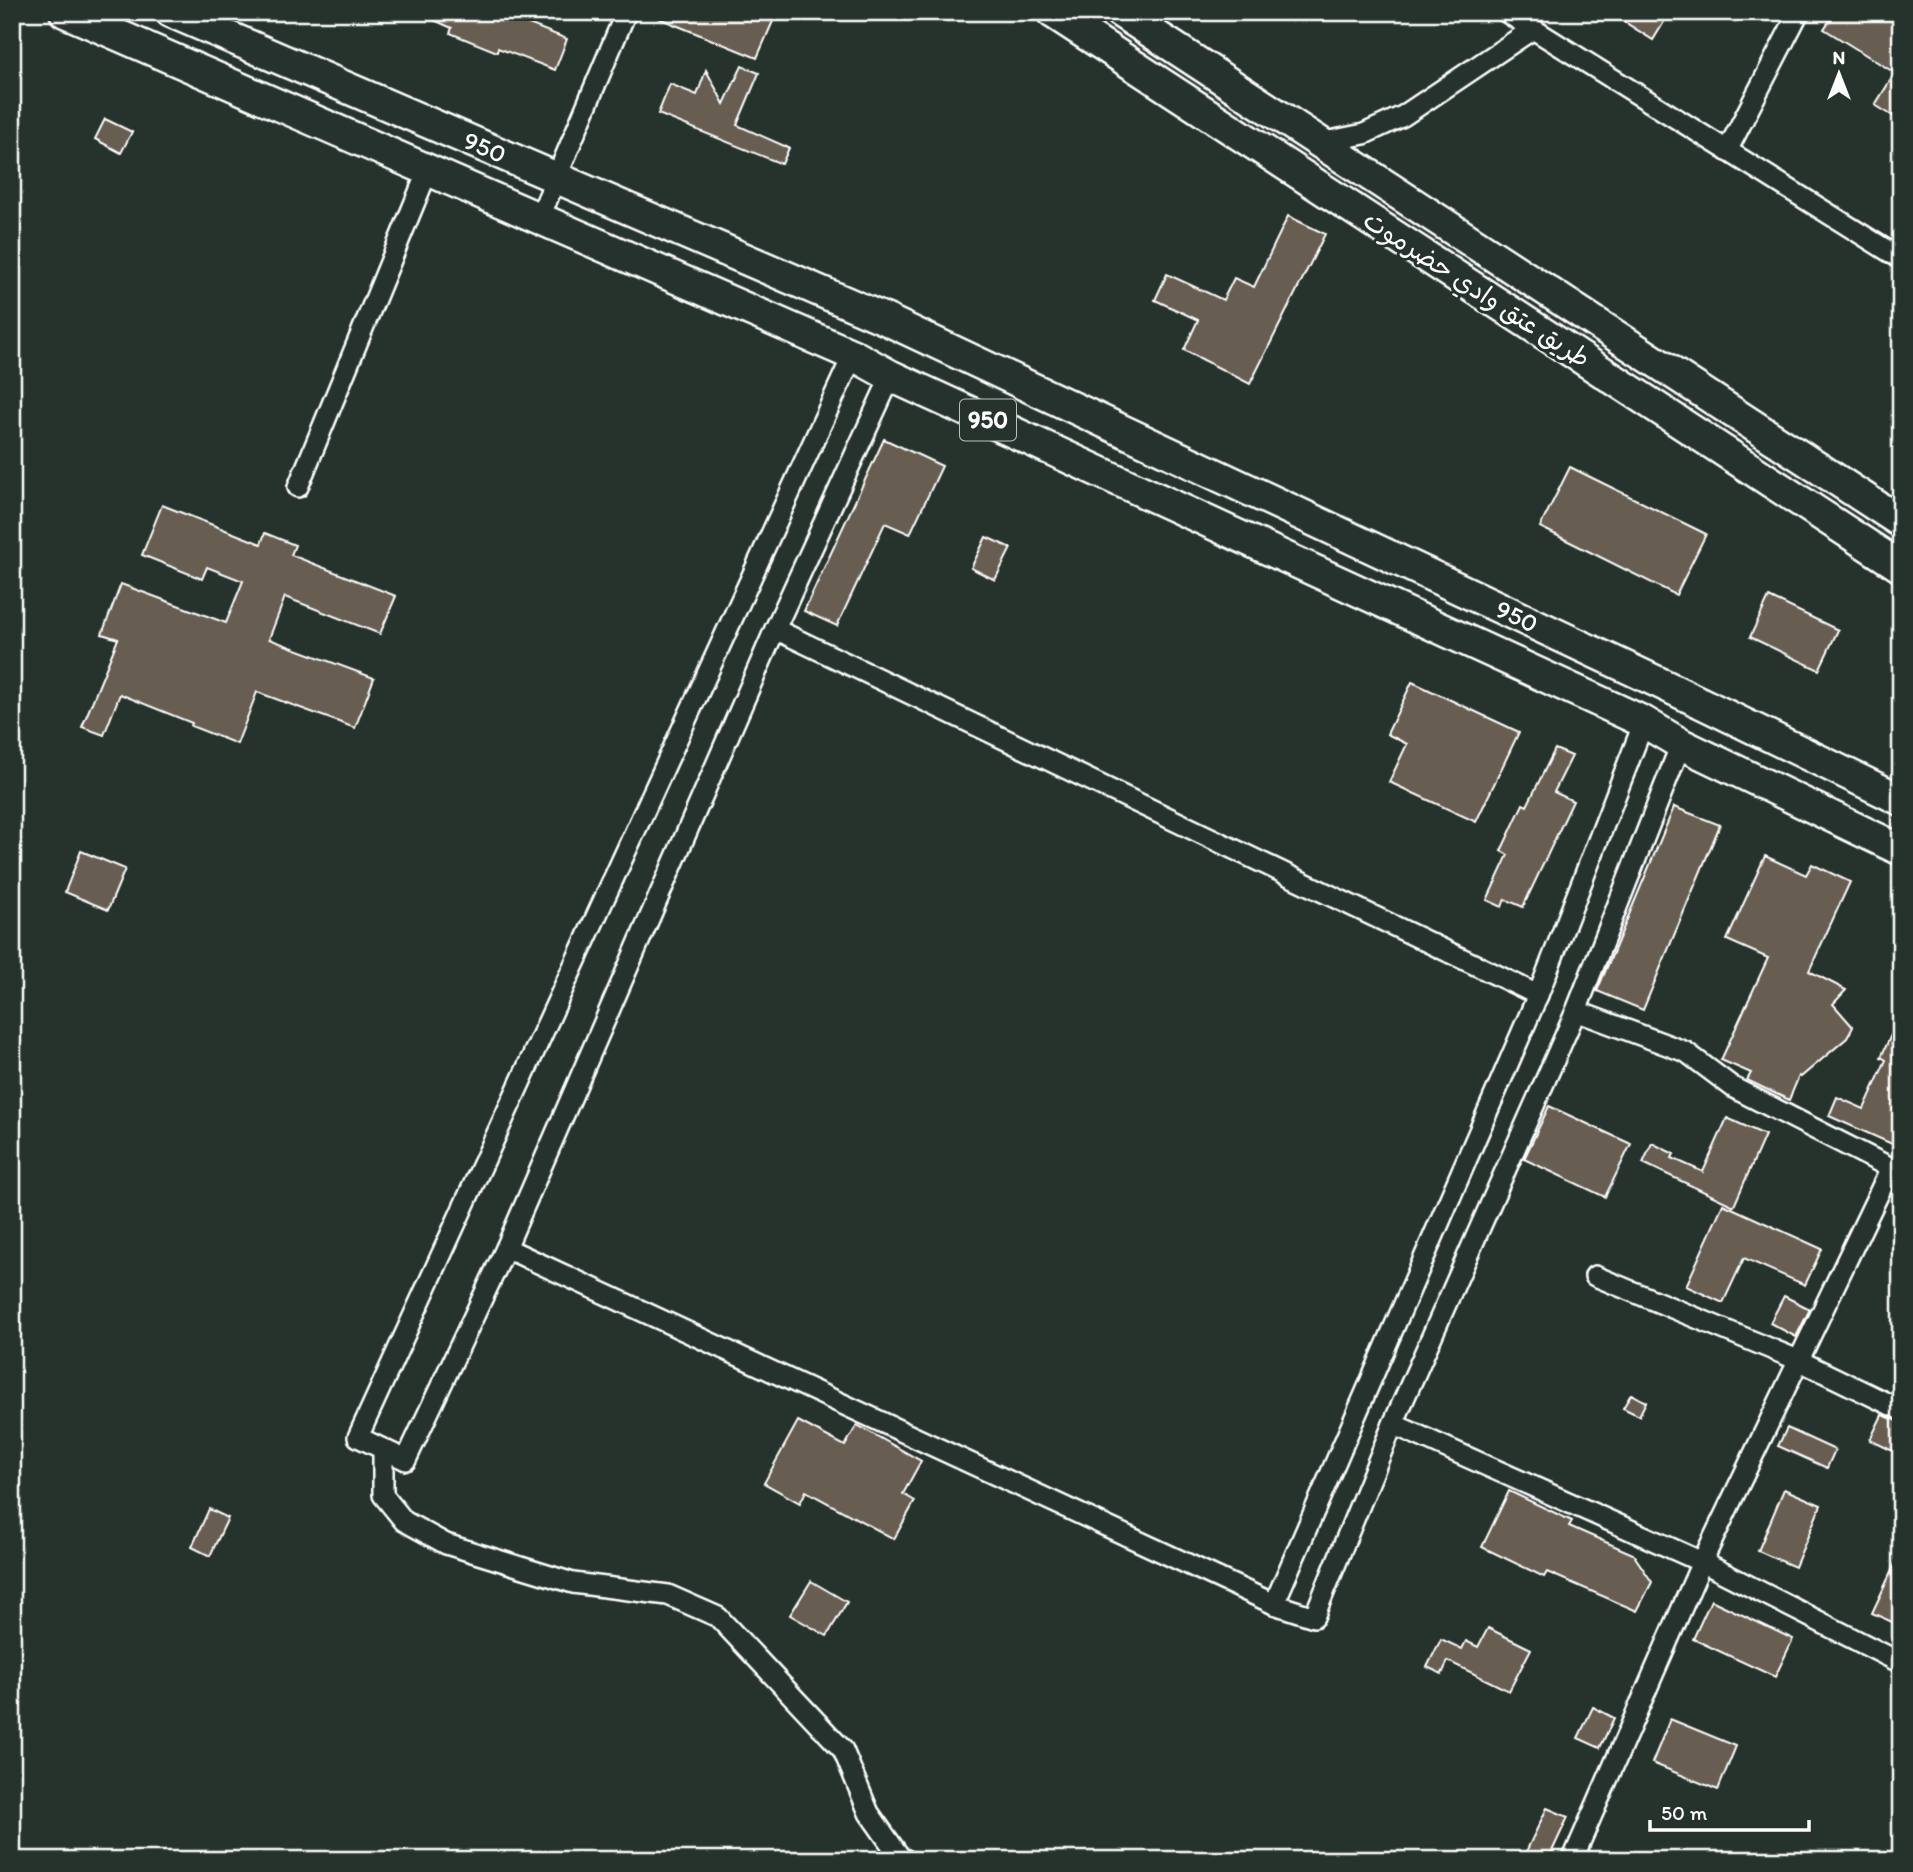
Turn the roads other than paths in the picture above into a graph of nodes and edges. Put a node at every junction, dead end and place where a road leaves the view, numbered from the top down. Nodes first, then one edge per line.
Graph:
1 (65, 12) edge
2 (171, 12) edge
3 (626, 12) edge
4 (1052, 12) edge
5 (1120, 12) edge
6 (1506, 12) edge
7 (1799, 12) edge
8 (1533, 29) junction
9 (1320, 143) junction
10 (1727, 152) junction
11 (428, 170) junction
12 (558, 178) junction
13 (539, 219) junction
14 (1901, 259) edge
15 (853, 355) junction
16 (891, 376) junction
17 (298, 487) dead end
18 (1901, 522) edge
19 (1901, 567) edge
20 (775, 629) junction
21 (1644, 722) junction
22 (1681, 744) junction
23 (1901, 800) edge
24 (1901, 850) edge
25 (1538, 995) junction
26 (1576, 1011) junction
27 (1896, 1170) edge
28 (506, 1248) junction
29 (1595, 1276) dead end
30 (1798, 1360) junction
31 (1901, 1410) edge
32 (1393, 1424) junction
33 (383, 1449) junction
34 (1702, 1562) junction
35 (1274, 1604) junction
36 (1901, 1663) edge
37 (1575, 1854) dead end
38 (906, 1860) edge

1 - 11 main road, 950
2 - 12 main road, 950 / 950
3 - 12 street
4 - 19 main road, طريق عتق وادي حضرموت
5 - 9 main road, طريق عتق وادي حضرموت
6 - 8 street
7 - 10 street
8 - 9 street
8 - 10 street
9 - 18 main road, طريق عتق وادي حضرموت
10 - 14 street
11 - 13 main road, 950
11 - 17 street
12 - 13 street
12 - 23 main road, 950 / 950
13 - 15 main road, 950
15 - 16 main road, 950
15 - 33 street
16 - 20 street
16 - 21 main road, 950
20 - 25 street
20 - 28 street
21 - 22 main road, 950
21 - 25 street
22 - 24 main road, 950
22 - 26 street
25 - 35 street
26 - 27 street
26 - 32 street
27 - 30 street
28 - 33 street
28 - 35 street
29 - 30 street
30 - 31 street
30 - 34 street
32 - 34 street
32 - 35 street
33 - 38 street
34 - 36 street
34 - 37 street

